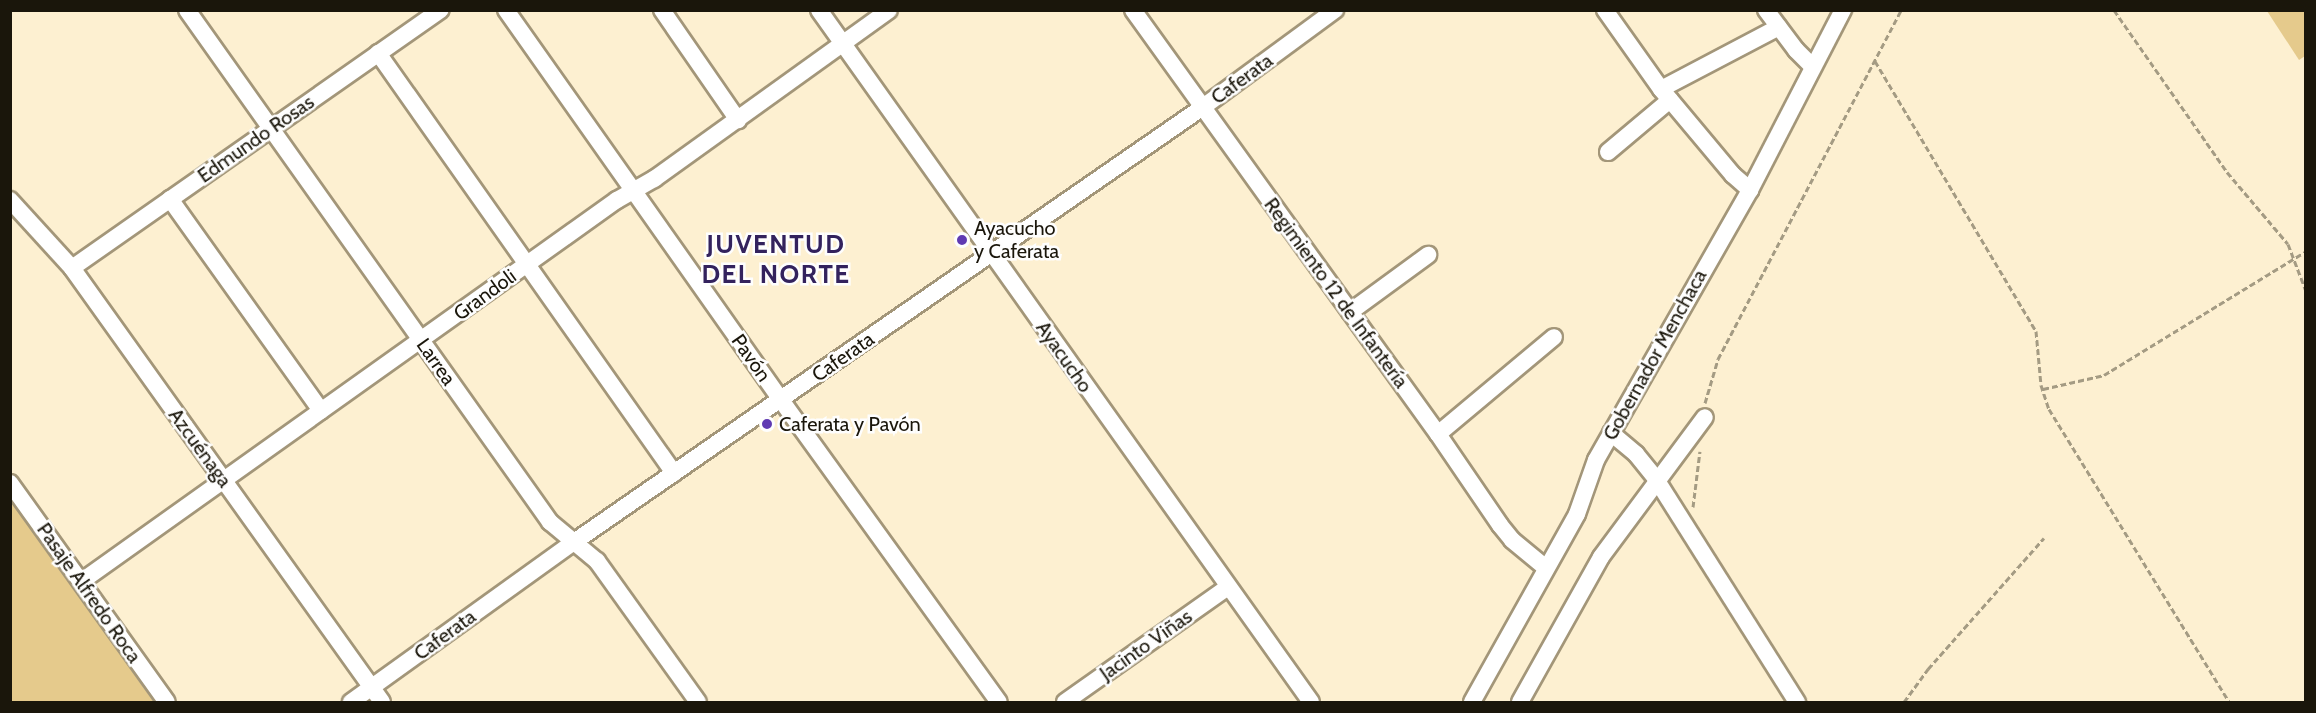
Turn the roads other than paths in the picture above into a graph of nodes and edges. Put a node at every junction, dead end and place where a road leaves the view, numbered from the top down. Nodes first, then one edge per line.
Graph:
1 (187, 10) edge
2 (441, 10) edge
3 (506, 10) edge
4 (662, 10) edge
5 (819, 10) edge
6 (889, 10) edge
7 (1134, 10) edge
8 (1335, 10) edge
9 (1605, 10) edge
10 (1766, 10) edge
11 (1844, 10) edge
12 (1779, 27) junction
13 (843, 44) junction
14 (378, 53) junction
15 (1813, 67) junction
16 (1666, 95) junction
17 (1203, 107) junction
18 (738, 120) junction
19 (270, 129) junction
20 (1608, 152) dead end
21 (1749, 190) junction
22 (633, 191) junction
23 (170, 199) junction
24 (11, 201) edge
25 (992, 254) junction
26 (1428, 255) dead end
27 (526, 264) junction
28 (72, 268) junction
29 (1350, 312) junction
30 (1554, 337) dead end
31 (421, 340) junction
32 (781, 400) junction
33 (321, 411) junction
34 (1705, 417) road end
35 (1611, 433) junction
36 (1438, 434) junction
37 (674, 473) junction
38 (1656, 479) junction
39 (224, 481) junction
40 (10, 483) edge
41 (574, 542) junction
42 (1546, 568) junction
43 (82, 581) junction
44 (1227, 587) junction
45 (371, 688) junction
46 (690, 700) edge
47 (167, 702) edge
48 (351, 702) edge
49 (382, 702) edge
50 (999, 702) edge
51 (1065, 702) edge
52 (1311, 702) edge
53 (1472, 702) edge
54 (1520, 702) edge
55 (1797, 702) edge

1 - 19 street, Larrea
2 - 14 street, Edmundo Rosas
3 - 22 street, Pavón
4 - 18 street
5 - 13 street, Ayacucho
6 - 13 street, Grandoli
7 - 17 street, Regimiento 12 de Infantería
8 - 17 street, Caferata
9 - 16 street
10 - 12 street
11 - 15 street, Gobernador Menchaca
12 - 15 street
12 - 16 street
13 - 18 street, Grandoli
13 - 25 street, Ayacucho
14 - 19 street, Edmundo Rosas
14 - 27 street
15 - 21 street, Gobernador Menchaca
16 - 20 street
16 - 21 street
17 - 25 street, Caferata
17 - 29 street, Regimiento 12 de Infantería
18 - 22 street, Grandoli
19 - 23 street, Edmundo Rosas
19 - 31 street, Larrea
21 - 35 street, Gobernador Menchaca
22 - 27 street, Grandoli
22 - 32 street, Pavón
23 - 28 street, Edmundo Rosas
23 - 33 street
24 - 28 street, Azcuénaga
25 - 32 street, Caferata
25 - 44 street, Ayacucho
26 - 29 street
27 - 31 street, Grandoli
27 - 37 street
28 - 39 street, Azcuénaga
29 - 36 street, Regimiento 12 de Infantería
30 - 36 street
31 - 33 street, Grandoli
31 - 41 street, Larrea
32 - 37 street, Caferata
32 - 50 street, Pavón
33 - 39 street, Grandoli
34 - 38 street
35 - 38 street
35 - 42 street, Gobernador Menchaca
36 - 42 street, Regimiento 12 de Infantería
37 - 41 street, Caferata
38 - 54 street
38 - 55 street
39 - 43 street, Grandoli
39 - 45 street, Azcuénaga
40 - 43 street, Pasaje Alfredo Roca
41 - 45 street, Caferata
41 - 46 street, Larrea
42 - 53 street, Gobernador Menchaca
43 - 47 street, Pasaje Alfredo Roca
44 - 51 street, Jacinto Viñas
44 - 52 street, Ayacucho
45 - 48 street, Caferata
45 - 49 street, Azcuénaga

